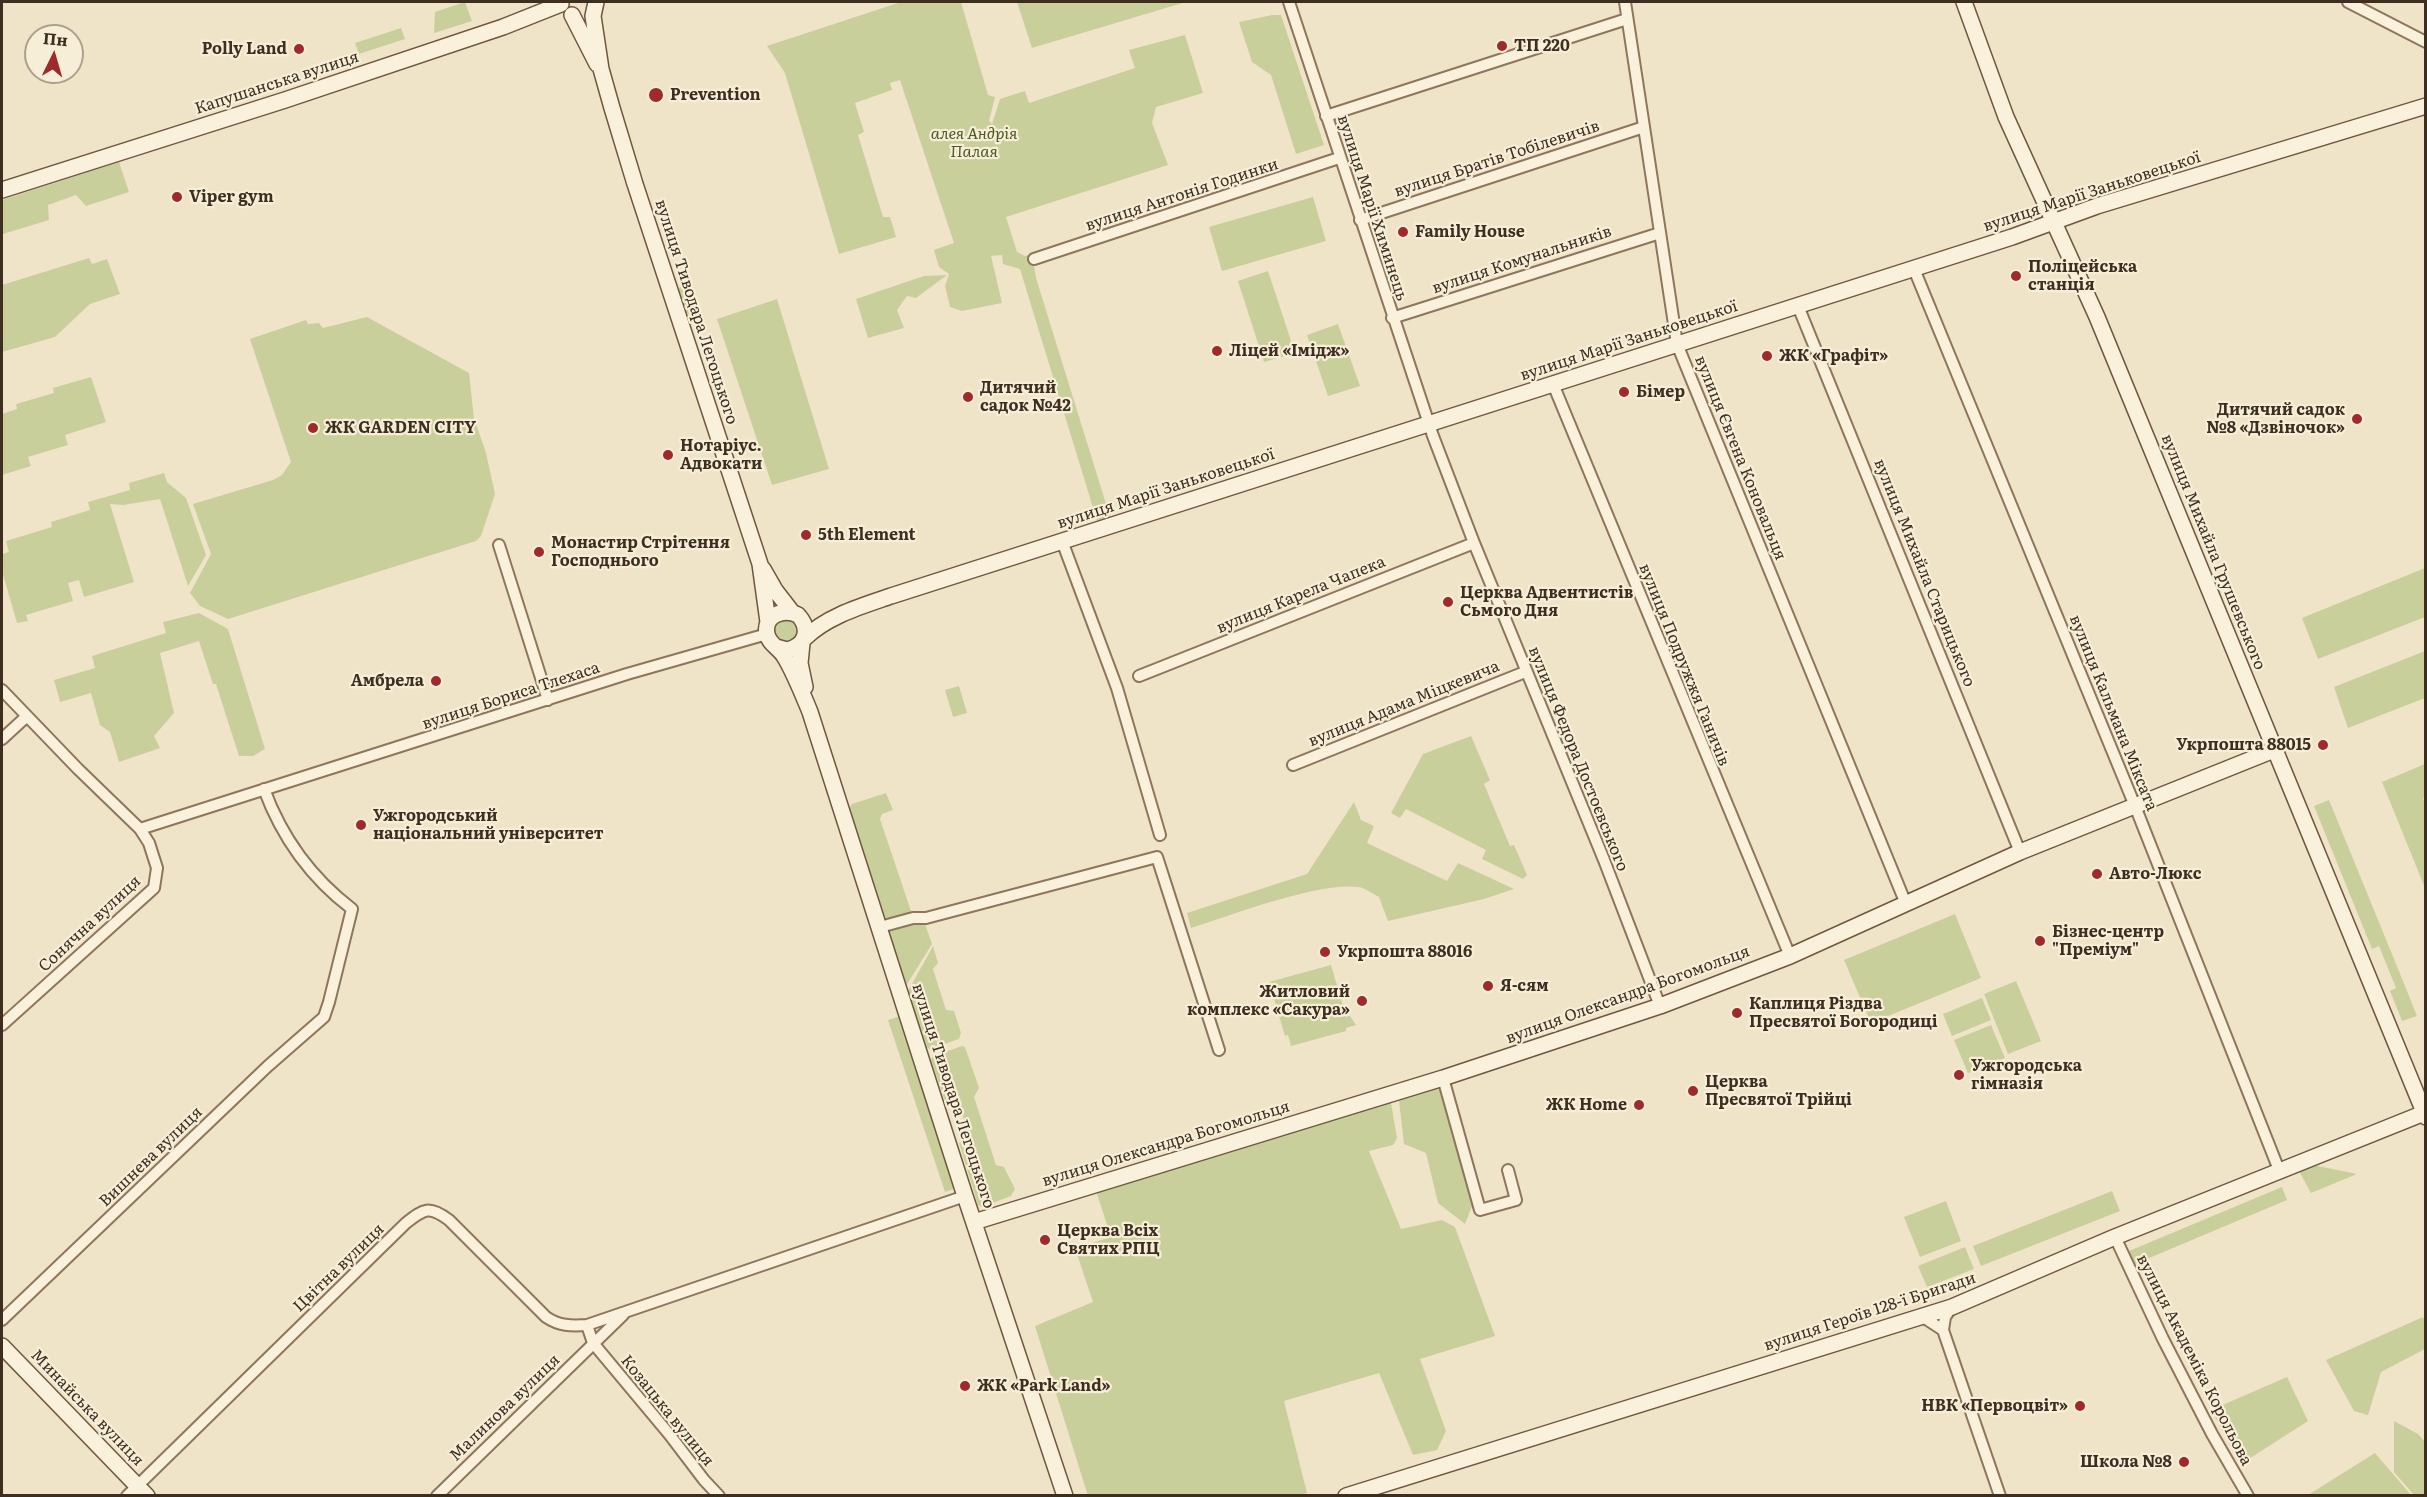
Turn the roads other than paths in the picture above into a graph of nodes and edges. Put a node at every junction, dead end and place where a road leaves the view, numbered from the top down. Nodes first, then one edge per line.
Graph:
1 (1288, 2) edge
2 (1625, 2) edge
3 (1964, 2) edge
4 (2348, 2) edge
5 (597, 4) edge
6 (565, 7) edge
7 (1627, 19) junction
8 (2426, 42) edge
9 (600, 69) junction
10 (2426, 106) edge
11 (1326, 116) junction
12 (1644, 128) junction
13 (1339, 158) junction
14 (2, 190) edge
15 (1360, 220) junction
16 (2053, 222) junction
17 (1660, 233) junction
18 (1034, 260) dead end
19 (1914, 268) junction
20 (1798, 306) junction
21 (1392, 318) junction
22 (1677, 344) junction
23 (1552, 384) junction
24 (1428, 424) junction
25 (1062, 541) junction
26 (1474, 543) junction
27 (498, 545) dead end
28 (760, 564) junction
29 (844, 612) junction
30 (795, 613) junction
31 (768, 628) junction
32 (804, 640) junction
33 (776, 647) junction
34 (1525, 672) junction
35 (1139, 676) dead end
36 (2, 690) edge
37 (548, 700) junction
38 (808, 706) junction
39 (27, 716) junction
40 (2, 739) edge
41 (2274, 750) junction
42 (1293, 765) dead end
43 (264, 789) junction
44 (2135, 806) junction
45 (140, 829) junction
46 (1160, 835) dead end
47 (2020, 852) junction
48 (1906, 904) junction
49 (880, 927) junction
50 (1790, 956) junction
51 (1660, 1006) junction
52 (2, 1025) edge
53 (1219, 1050) dead end
54 (1443, 1078) junction
55 (2425, 1114) edge
56 (1508, 1170) dead end
57 (2279, 1170) junction
58 (965, 1196) junction
59 (974, 1222) junction
60 (2115, 1237) junction
61 (1952, 1307) junction
62 (627, 1311) junction
63 (1923, 1317) junction
64 (2, 1320) edge
65 (587, 1325) junction
66 (1943, 1330) junction
67 (593, 1343) junction
68 (2, 1346) edge
69 (137, 1492) edge
70 (437, 1496) edge
71 (719, 1496) edge
72 (1065, 1496) edge
73 (1346, 1496) edge
74 (2000, 1496) edge
75 (2248, 1496) edge

1 - 11 street, вулиця Марії Химинець
2 - 7 street, вулиця Євгена Коновальця
3 - 16 street, вулиця Михайла Грушевського
4 - 8 street
5 - 6 street, Капушанська вулиця
5 - 9 street, вулиця Тиводара Легоцького
6 - 9 street, вулиця Тиводара Легоцького
6 - 14 street, Капушанська вулиця
7 - 11 street
7 - 12 street, вулиця Євгена Коновальця
9 - 28 street, вулиця Тиводара Легоцького
10 - 16 street, вулиця Марії Заньковецької
11 - 13 street, вулиця Марії Химинець
12 - 15 street, вулиця Братів Тобілевичів
12 - 17 street, вулиця Євгена Коновальця
13 - 15 street, вулиця Марії Химинець
13 - 18 street, вулиця Антонія Годинки
15 - 21 street, вулиця Марії Химинець
16 - 19 street, вулиця Марії Заньковецької
16 - 41 street, вулиця Михайла Грушевського
17 - 21 street, вулиця Комунальників
17 - 22 street, вулиця Євгена Коновальця
19 - 20 street, вулиця Марії Заньковецької
19 - 44 street, вулиця Кальмана Міксата
20 - 22 street, вулиця Марії Заньковецької
20 - 47 street, вулиця Михайла Старицького
21 - 24 street, вулиця Марії Химинець
22 - 23 street, вулиця Марії Заньковецької
22 - 48 street, вулиця Євгена Коновальця
23 - 24 street, вулиця Марії Заньковецької
23 - 50 street, вулиця Подружжя Ганичів
24 - 25 street, вулиця Марії Заньковецької
24 - 26 street, вулиця Федора Достоєвського
25 - 29 street, вулиця Марії Заньковецької
25 - 46 street
26 - 34 street, вулиця Федора Достоєвського
26 - 35 street, вулиця Карела Чапека
27 - 37 street
28 - 30 street, вулиця Тиводара Легоцького
28 - 31 street, вулиця Тиводара Легоцького
29 - 30 street, вулиця Марії Заньковецької
29 - 32 street, вулиця Марії Заньковецької
30 - 31 street
30 - 32 street
31 - 33 street
31 - 37 street, вулиця Бориса Тлехаса
32 - 33 street
32 - 38 street, вулиця Тиводара Легоцького
33 - 38 street, вулиця Тиводара Легоцького
34 - 42 street, вулиця Адама Міцкевича
34 - 51 street, вулиця Федора Достоєвського
36 - 39 street, Сонячна вулиця
37 - 43 street, вулиця Бориса Тлехаса
38 - 49 street, вулиця Тиводара Легоцького
39 - 40 street
39 - 45 street, Сонячна вулиця
41 - 44 street, вулиця Олександра Богомольця
41 - 55 street, вулиця Михайла Грушевського
43 - 45 street, вулиця Бориса Тлехаса
43 - 64 street, Вишнева вулиця
44 - 47 street, вулиця Олександра Богомольця
44 - 57 street, вулиця Кальмана Міксата
45 - 52 street, Сонячна вулиця
47 - 48 street, вулиця Олександра Богомольця
48 - 50 street, вулиця Олександра Богомольця
49 - 53 street
49 - 58 street, вулиця Тиводара Легоцького
50 - 51 street, вулиця Олександра Богомольця
51 - 54 street, вулиця Олександра Богомольця
54 - 56 street
54 - 59 street, вулиця Олександра Богомольця
55 - 57 street, вулиця Героїв 128-ї Бригади
57 - 60 street, вулиця Героїв 128-ї Бригади
58 - 59 street, вулиця Тиводара Легоцького
58 - 62 street
59 - 72 street, вулиця Тиводара Легоцького
60 - 61 street, вулиця Героїв 128-ї Бригади
60 - 75 street, вулиця Академіка Корольова
61 - 63 street, вулиця Героїв 128-ї Бригади
61 - 66 street
62 - 65 street
62 - 67 street, Малинова вулиця
63 - 66 street
63 - 73 street, вулиця Героїв 128-ї Бригади
65 - 67 street
65 - 69 street, Цвітна вулиця
66 - 74 street
67 - 70 street, Малинова вулиця
67 - 71 street, Козацька вулиця
68 - 69 street, Минайська вулиця

